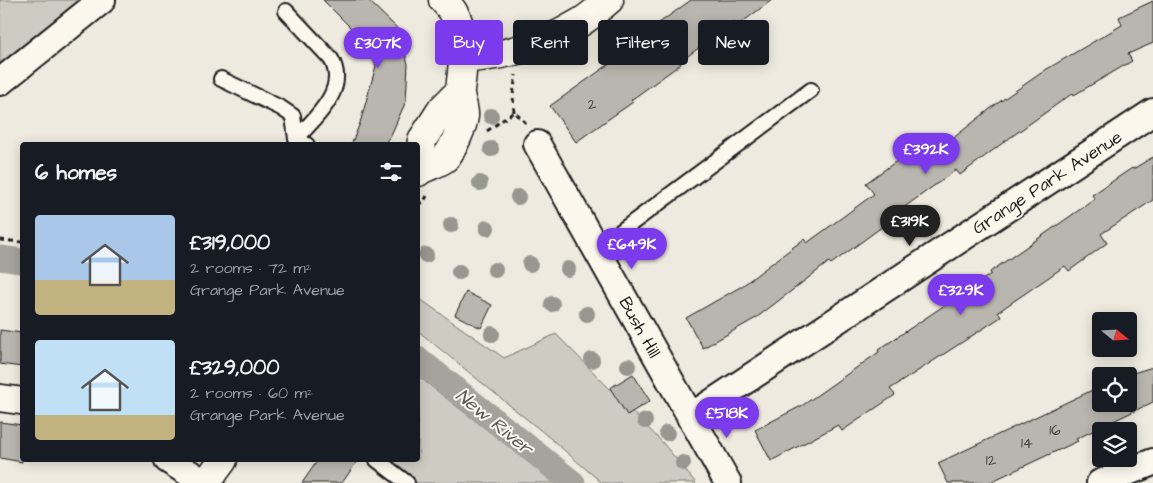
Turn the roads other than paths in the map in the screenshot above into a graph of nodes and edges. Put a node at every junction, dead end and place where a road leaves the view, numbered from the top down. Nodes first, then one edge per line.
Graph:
1 (102, 0) edge
2 (442, 0) edge
3 (609, 0) edge
4 (286, 11) dead end
5 (457, 20) edge
6 (503, 54) edge
7 (464, 65) edge
8 (221, 79) dead end
9 (0, 82) edge
10 (811, 90) dead end
11 (1153, 112) edge
12 (302, 142) edge
13 (537, 144) dead end
14 (420, 156) edge
15 (597, 249) junction
16 (0, 398) edge
17 (20, 401) edge
18 (690, 416) junction
19 (171, 462) edge
20 (221, 462) edge
21 (380, 462) edge
22 (1153, 462) edge
23 (205, 483) edge
24 (407, 483) edge
25 (728, 483) edge
26 (1100, 483) edge

1 - 9 street
2 - 5 main road
3 - 6 main road
4 - 12 lane
7 - 14 main road
8 - 12 lane
10 - 15 lane
11 - 18 street, Grange Park Avenue
13 - 15 street, Bush Hill
15 - 18 street, Bush Hill
16 - 17 street
18 - 25 street, Bush Hill
19 - 23 street
20 - 23 main road
21 - 24 lane
22 - 26 street

